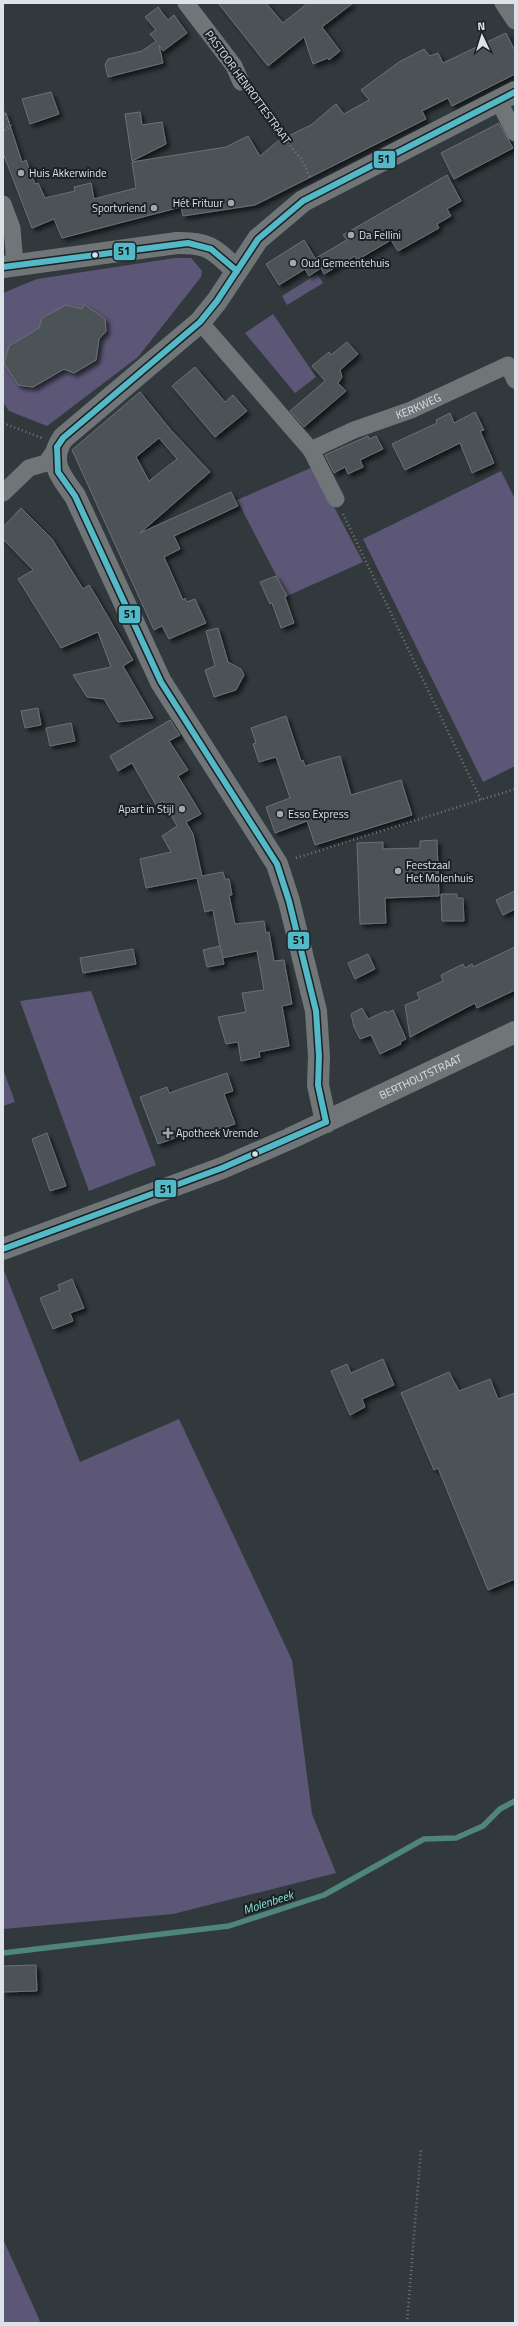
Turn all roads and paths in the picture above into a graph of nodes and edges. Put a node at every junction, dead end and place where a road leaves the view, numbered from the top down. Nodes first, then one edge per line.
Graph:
1 (186, 3) edge
2 (503, 3) edge
3 (515, 21) edge
4 (241, 82) joint
5 (507, 96) edge
6 (3, 111) edge
7 (3, 130) edge
8 (515, 133) edge
9 (318, 193) junction
10 (3, 204) edge
11 (9, 266) edge
12 (237, 271) junction
13 (200, 322) junction
14 (515, 380) edge
15 (3, 423) edge
16 (57, 447) junction
17 (311, 450) junction
18 (3, 493) edge
19 (336, 498) joint
20 (515, 789) edge
21 (481, 800) junction
22 (277, 864) junction
23 (515, 1032) edge
24 (326, 1122) junction
25 (3, 1249) edge
26 (421, 2148) dead end
27 (407, 2323) edge

1 - 4 street, PASTOOR HENROTTESTRAAT
2 - 3 street
4 - 9 path, PASTOOR HENROTTESTRAAT
5 - 8 street
5 - 9 street
6 - 7 path
9 - 12 street
10 - 11 street
11 - 12 street
12 - 13 street
13 - 16 street
13 - 17 street
14 - 17 street, KERKWEG
15 - 16 path
16 - 18 street
16 - 22 street
17 - 19 street
19 - 21 path
20 - 21 path
21 - 22 path
22 - 24 street
23 - 24 street, BERTHOUTSTRAAT
24 - 25 street, BERTHOUTSTRAAT
26 - 27 path

